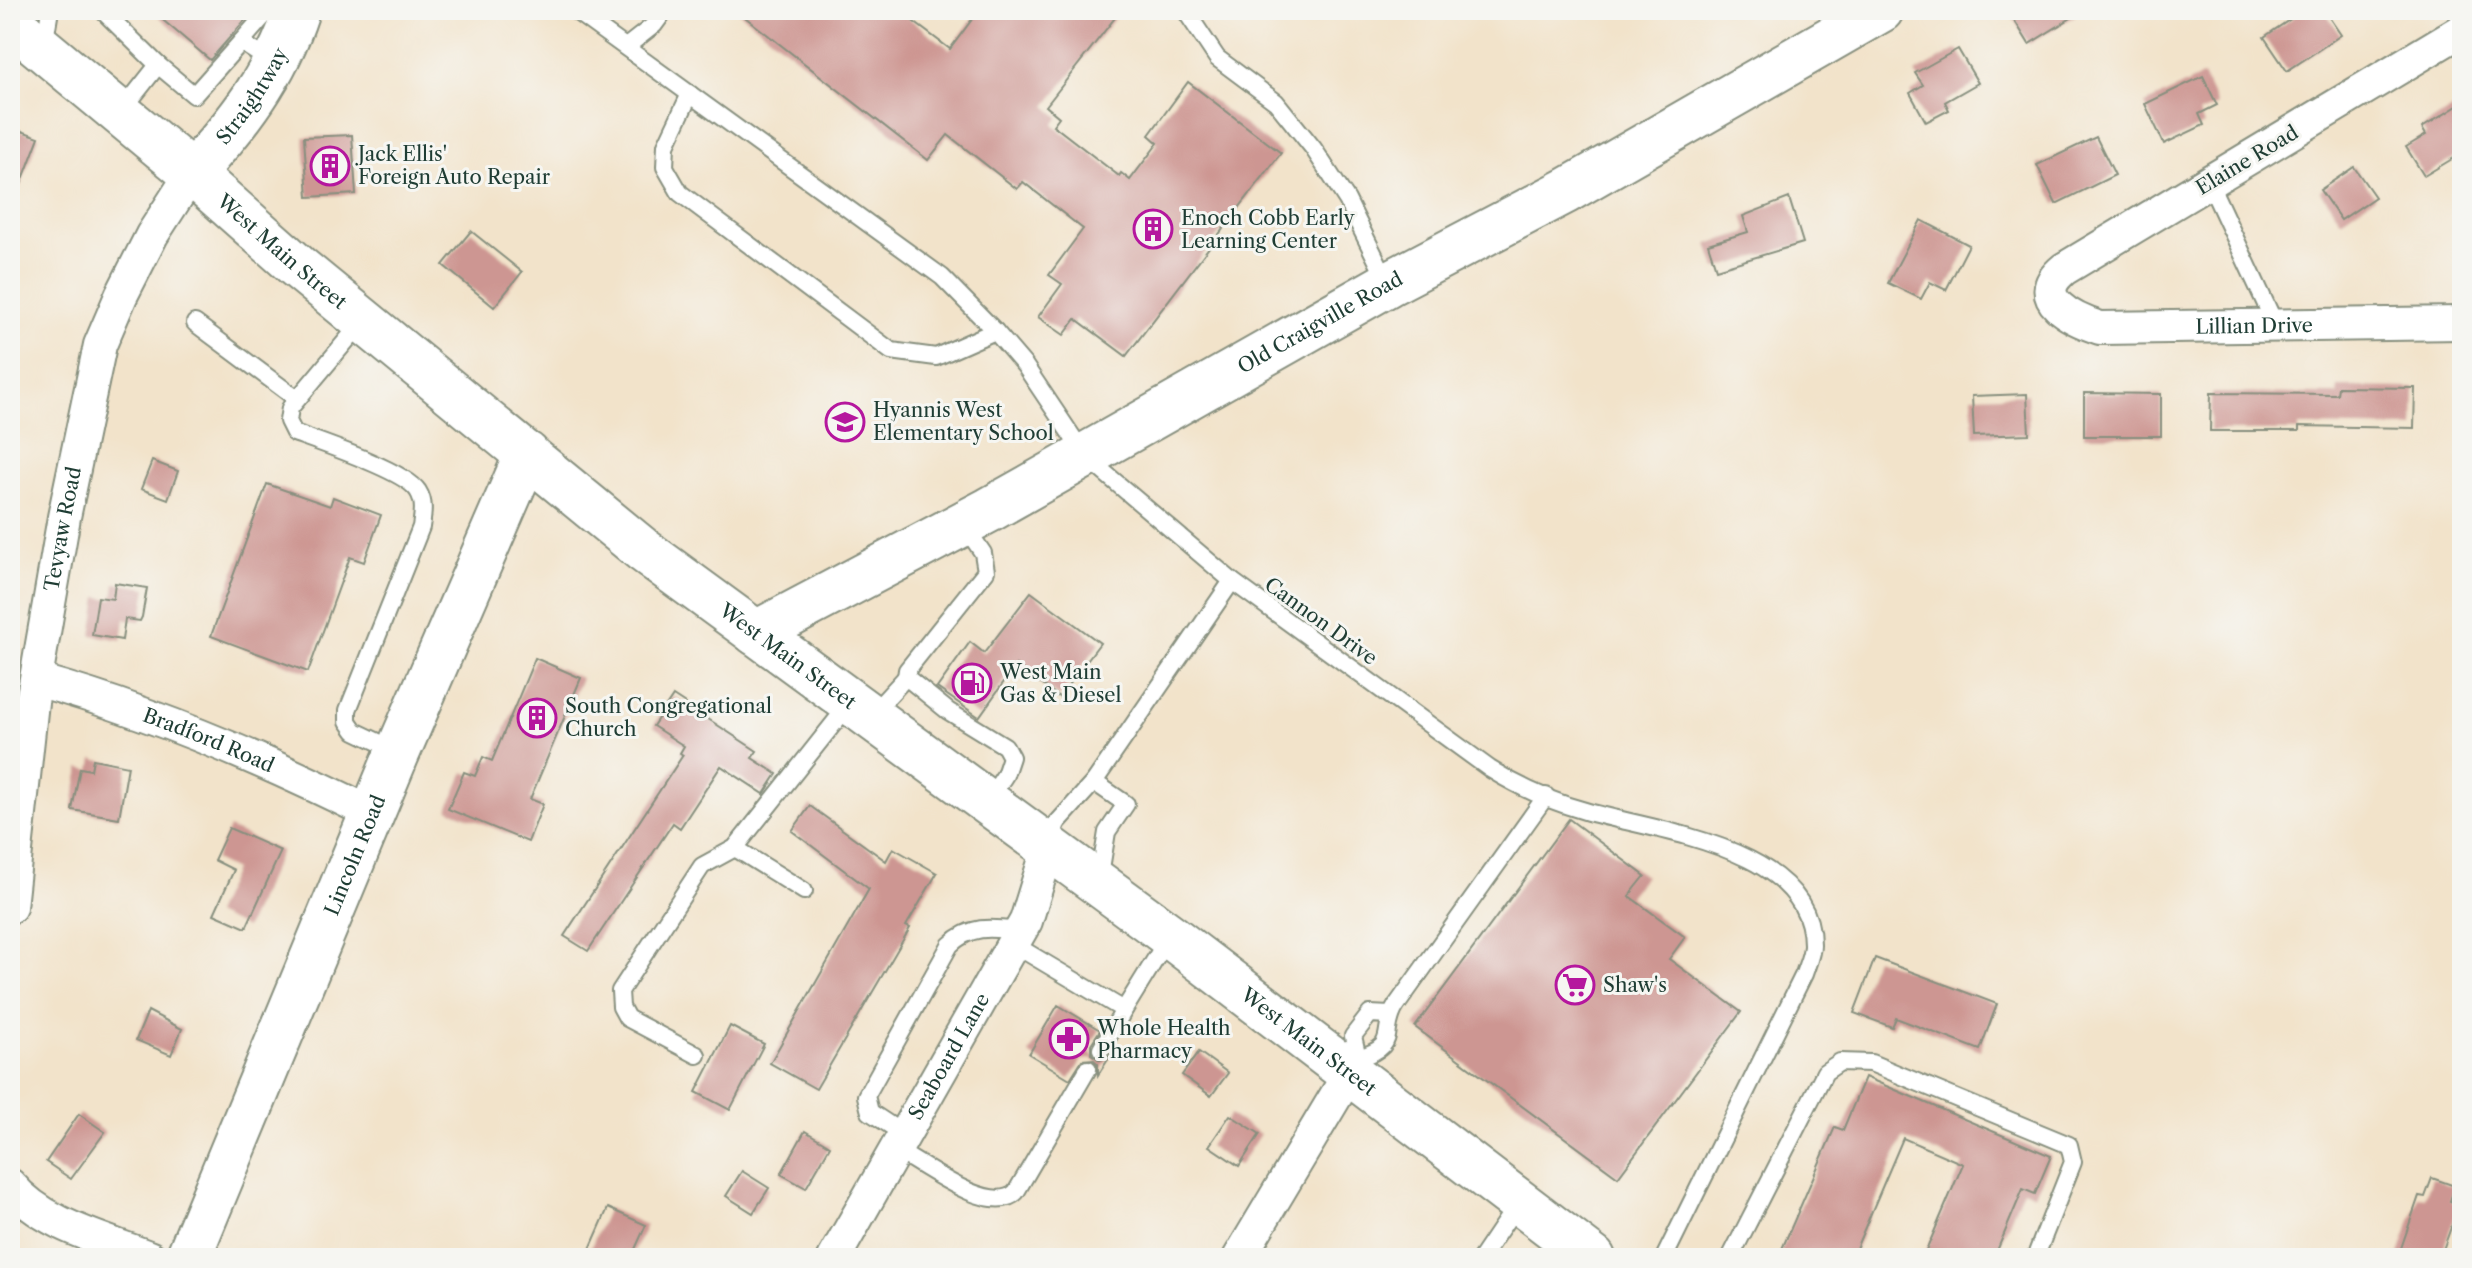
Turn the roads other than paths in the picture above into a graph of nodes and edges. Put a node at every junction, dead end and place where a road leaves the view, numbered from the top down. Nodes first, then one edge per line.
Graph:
1 (102, 10) edge
2 (269, 10) edge
3 (297, 10) edge
4 (574, 10) edge
5 (665, 10) edge
6 (1185, 10) edge
7 (1881, 10) edge
8 (10, 22) edge
9 (2462, 30) edge
10 (46, 31) edge
11 (626, 47) junction
12 (258, 53) junction
13 (158, 65) junction
14 (690, 94) junction
15 (119, 115) junction
16 (192, 173) junction
17 (2209, 182) junction
18 (1388, 284) junction
19 (2053, 302) joint
20 (362, 321) junction
21 (195, 323) dead end
22 (2462, 323) edge
23 (2276, 326) junction
24 (995, 331) junction
25 (297, 399) junction
26 (527, 454) junction
27 (1086, 457) junction
28 (963, 524) junction
29 (1232, 581) junction
30 (756, 633) junction
31 (906, 677) junction
32 (37, 680) junction
33 (861, 709) junction
34 (398, 751) junction
35 (1094, 782) junction
36 (1546, 796) junction
37 (987, 801) junction
38 (373, 814) junction
39 (1049, 846) junction
40 (735, 848) junction
41 (1099, 883) junction
42 (804, 891) dead end
43 (10, 907) edge
44 (1170, 936) junction
45 (1016, 938) junction
46 (1124, 1010) junction
47 (1390, 1015) junction
48 (1101, 1049) dead end
49 (697, 1055) dead end
50 (1354, 1066) junction
51 (1088, 1069) dead end
52 (900, 1142) junction
53 (10, 1185) edge
54 (1519, 1202) junction
55 (151, 1258) edge
56 (188, 1258) edge
57 (834, 1258) edge
58 (1239, 1258) edge
59 (1481, 1258) edge
60 (1593, 1258) edge
61 (1664, 1258) edge
62 (1730, 1258) edge
63 (2035, 1258) edge

1 - 13 lane
2 - 12 lane
3 - 12 street, Straightway
4 - 11 lane, Cannon Drive
5 - 11 lane
6 - 18 lane
7 - 18 street, Old Craigville Road
8 - 10 street, West Main Street
9 - 17 street, Elaine Road
10 - 15 street, West Main Street
11 - 14 lane, Cannon Drive
12 - 13 lane
12 - 16 street, Straightway
13 - 15 lane
14 - 24 lane, Cannon Drive
14 - 24 lane
15 - 16 street, West Main Street
16 - 20 street, West Main Street
16 - 32 street, Tevyaw Road
17 - 19 street, Elaine Road
17 - 23 lane
18 - 27 street, Old Craigville Road
19 - 23 street, Lillian Drive
20 - 25 lane
20 - 26 street, West Main Street
21 - 25 lane
22 - 23 street, Lillian Drive
24 - 27 lane, Cannon Drive
25 - 34 lane
26 - 30 street, West Main Street
26 - 34 street, Lincoln Road
27 - 28 street, Old Craigville Road
27 - 29 lane, Cannon Drive
28 - 30 street, Old Craigville Road
28 - 31 lane
29 - 35 lane
29 - 36 lane, Cannon Drive
30 - 33 street, West Main Street
31 - 33 lane
31 - 37 lane
32 - 38 street, Bradford Road
32 - 43 street, Tevyaw Road
33 - 37 street, West Main Street
33 - 40 lane
34 - 38 street, Lincoln Road
35 - 39 lane
35 - 41 lane
36 - 47 lane
36 - 61 lane, Cannon Drive
37 - 39 street, West Main Street
38 - 56 street, Lincoln Road
39 - 41 street, West Main Street
39 - 45 street, Seaboard Lane
40 - 42 lane
40 - 49 lane
41 - 44 street, West Main Street
44 - 46 lane
44 - 50 street, West Main Street
45 - 46 lane
45 - 52 street, Seaboard Lane
45 - 52 lane
46 - 48 lane
47 - 50 lane
47 - 50 lane
50 - 54 street, West Main Street
50 - 58 street
51 - 52 lane
52 - 57 street, Seaboard Lane
53 - 55 street
54 - 59 lane
54 - 60 street, West Main Street
62 - 63 lane

